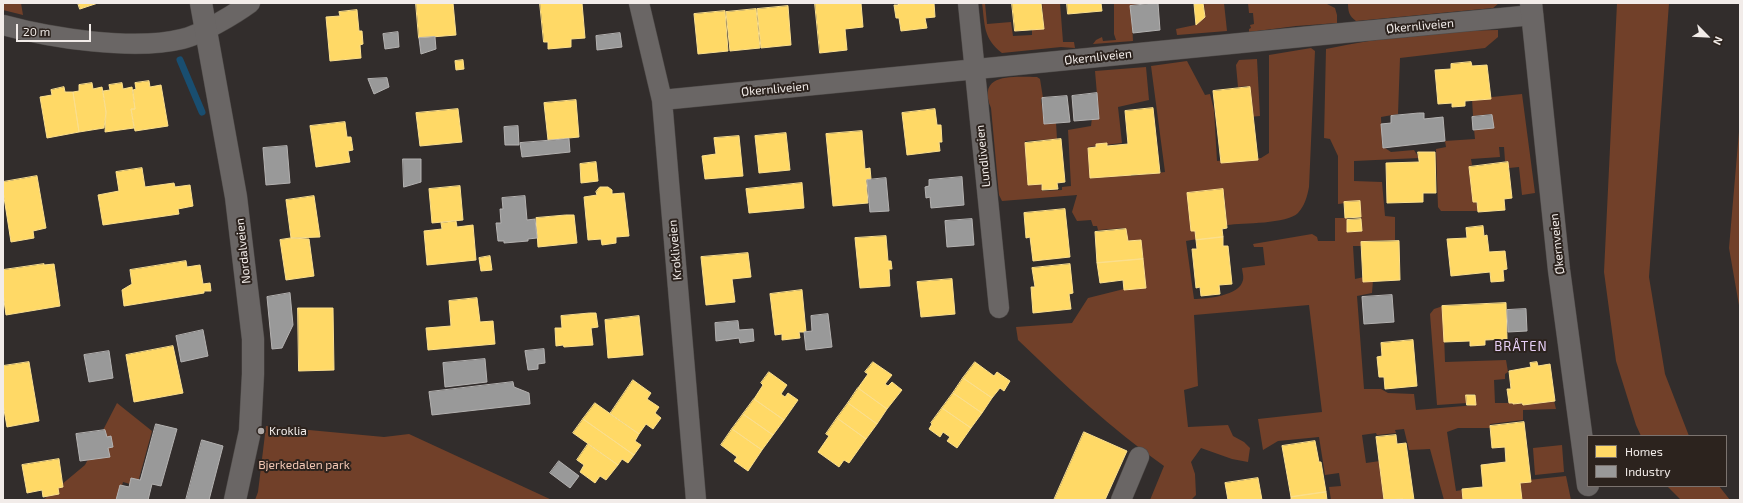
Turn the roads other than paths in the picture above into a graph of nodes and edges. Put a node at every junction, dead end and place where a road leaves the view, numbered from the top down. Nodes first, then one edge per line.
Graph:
1 (201, 3) edge
2 (250, 3) edge
3 (639, 3) edge
4 (968, 3) edge
5 (1532, 9) edge
6 (3, 25) edge
7 (206, 28) junction
8 (974, 70) junction
9 (662, 100) junction
10 (999, 308) dead end
11 (1139, 456) dead end
12 (1587, 477) edge
13 (1589, 487) edge
14 (234, 500) edge
15 (696, 500) edge
16 (1121, 500) edge
17 (1592, 500) edge

1 - 7 street, Nordalveien
2 - 7 street
3 - 9 street, Krokliveien
4 - 8 street, Lundliveien
5 - 8 street, Økernliveien
5 - 12 street, Økernveien
6 - 7 street
7 - 14 street, Nordalveien
8 - 9 street, Økernliveien
8 - 10 street, Lundliveien
9 - 15 street, Krokliveien
11 - 16 street
13 - 17 street, Økernveien

